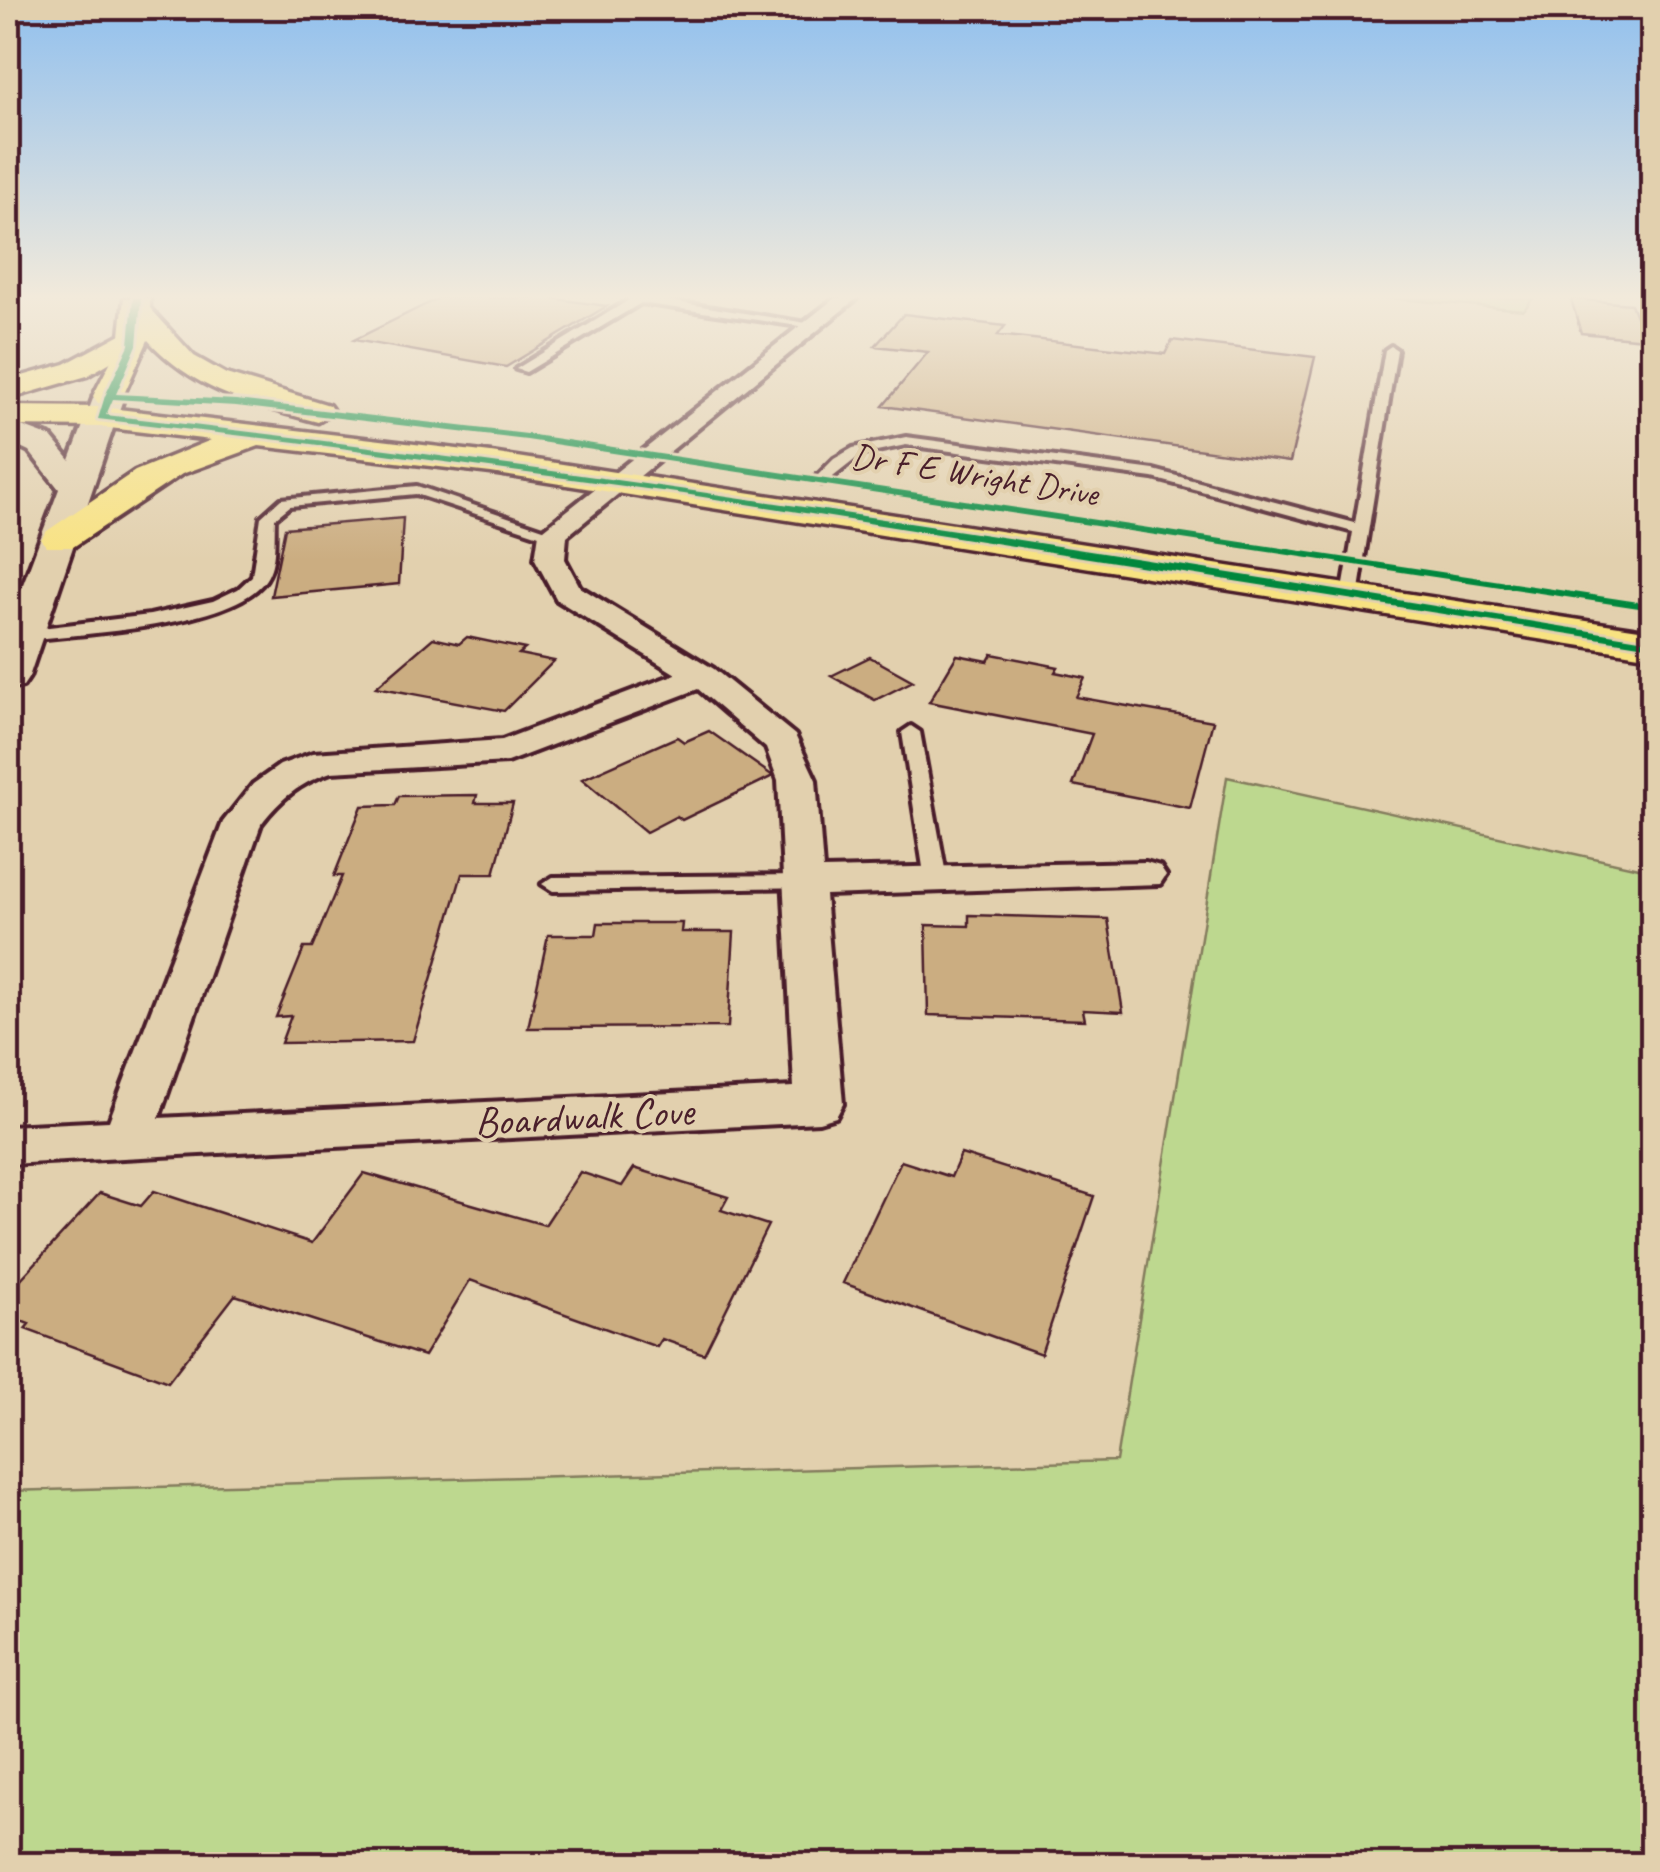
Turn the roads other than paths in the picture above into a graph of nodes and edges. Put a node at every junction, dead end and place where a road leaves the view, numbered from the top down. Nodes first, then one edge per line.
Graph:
1 (112, 385) edge
2 (232, 385) edge
3 (736, 385) edge
4 (1385, 385) edge
5 (8, 390) edge
6 (105, 407) junction
7 (318, 412) junction
8 (8, 416) edge
9 (8, 430) edge
10 (281, 436) junction
11 (633, 468) junction
12 (819, 481) junction
13 (77, 490) junction
14 (553, 535) junction
15 (60, 539) junction
16 (1356, 562) junction
17 (1652, 606) edge
18 (24, 635) junction
19 (1652, 644) edge
20 (702, 676) junction
21 (8, 677) edge
22 (911, 732) dead end
23 (1146, 874) dead end
24 (936, 880) junction
25 (805, 882) junction
26 (553, 884) dead end
27 (127, 1138) junction
28 (8, 1145) edge

1 - 6 main road
2 - 7 main road
3 - 11 street
4 - 16 lane
5 - 6 main road, Dr F E Wright Drive
6 - 7 main road, Dr F E Wright Drive
6 - 8 main road
6 - 10 main road
6 - 13 street
7 - 11 main road, Dr F E Wright Drive
9 - 13 street
10 - 11 main road
10 - 15 main road
11 - 12 main road, Dr F E Wright Drive
11 - 14 street
11 - 16 main road
12 - 16 main road, Dr F E Wright Drive
12 - 16 lane
13 - 15 street
14 - 18 lane
14 - 20 street, Boardwalk Cove
15 - 18 street
16 - 17 main road, Dr F E Wright Drive
16 - 19 main road
18 - 21 street
20 - 25 street, Boardwalk Cove
20 - 27 street
22 - 24 lane
23 - 24 street
24 - 25 street
25 - 26 lane
25 - 27 street, Boardwalk Cove
27 - 28 street, Boardwalk Cove

